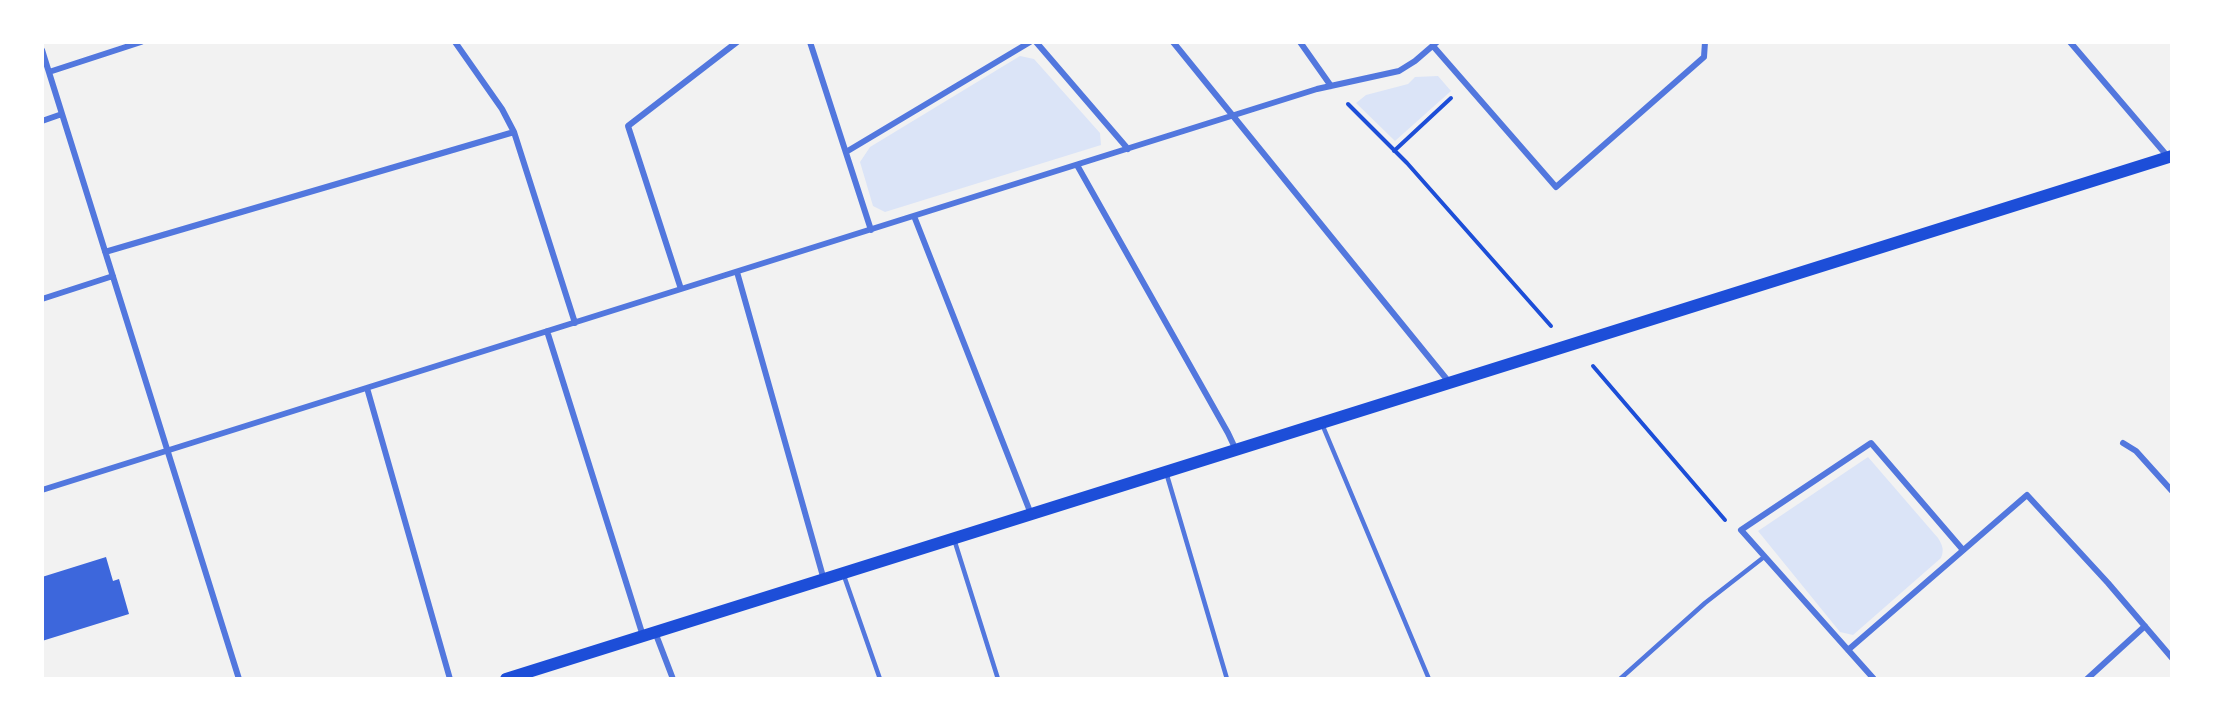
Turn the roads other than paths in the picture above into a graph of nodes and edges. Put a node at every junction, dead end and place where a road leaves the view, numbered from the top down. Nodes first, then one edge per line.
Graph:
1 (141, 42) edge
2 (455, 42) edge
3 (737, 42) edge
4 (810, 42) edge
5 (1030, 42) edge
6 (1036, 42) edge
7 (1173, 42) edge
8 (1300, 42) edge
9 (1705, 42) edge
10 (2070, 42) edge
11 (1435, 44) edge
12 (42, 50) edge
13 (49, 72) junction
14 (1331, 86) junction
15 (62, 114) junction
16 (1234, 116) junction
17 (42, 121) edge
18 (514, 132) junction
19 (1128, 149) junction
20 (846, 152) junction
21 (2171, 158) edge
22 (1077, 165) junction
23 (914, 216) junction
24 (871, 230) junction
25 (105, 252) junction
26 (737, 272) junction
27 (113, 276) junction
28 (681, 289) junction
29 (42, 299) edge
30 (575, 323) junction
31 (547, 332) junction
32 (1450, 383) junction
33 (367, 388) junction
34 (1321, 423) junction
35 (2123, 443) dead end
36 (1236, 450) junction
37 (167, 451) junction
38 (1166, 472) junction
39 (42, 490) edge
40 (2172, 491) edge
41 (1031, 514) junction
42 (954, 539) junction
43 (1963, 550) junction
44 (1764, 556) junction
45 (843, 573) junction
46 (824, 580) junction
47 (2145, 626) junction
48 (655, 632) junction
49 (643, 636) junction
50 (1848, 650) junction
51 (2172, 658) edge
52 (238, 679) edge
53 (450, 679) edge
54 (506, 679) edge
55 (673, 679) edge
56 (880, 679) edge
57 (998, 679) edge
58 (1227, 679) edge
59 (1428, 679) edge
60 (1620, 679) edge
61 (1874, 679) edge
62 (2087, 679) edge

1 - 13 street
2 - 18 street
3 - 28 street
4 - 20 street
5 - 20 street
6 - 19 street
7 - 16 street
8 - 14 street
9 - 11 street
10 - 21 street
11 - 14 street
12 - 13 street
13 - 15 street
14 - 16 street
15 - 17 street
15 - 25 street
16 - 19 street
16 - 32 street
18 - 25 street
18 - 30 street
19 - 22 street
20 - 24 street
21 - 32 main road
22 - 23 street
22 - 36 street
23 - 24 street
23 - 41 street
24 - 26 street
25 - 27 street
26 - 28 street
26 - 46 street
27 - 29 street
27 - 37 street
28 - 30 street
30 - 31 street
31 - 33 street
31 - 49 street
32 - 34 main road
33 - 37 street
33 - 53 street
34 - 36 main road
34 - 59 lane
35 - 40 street
36 - 38 main road
37 - 39 street
37 - 52 street
38 - 41 main road
38 - 58 lane
41 - 42 main road
42 - 45 main road
42 - 57 lane
43 - 44 street
43 - 47 street
43 - 50 street
44 - 50 street
44 - 60 lane
45 - 46 main road
45 - 56 lane
46 - 48 main road
47 - 51 street
47 - 62 street
48 - 49 main road
48 - 55 street
49 - 54 main road
50 - 61 street

